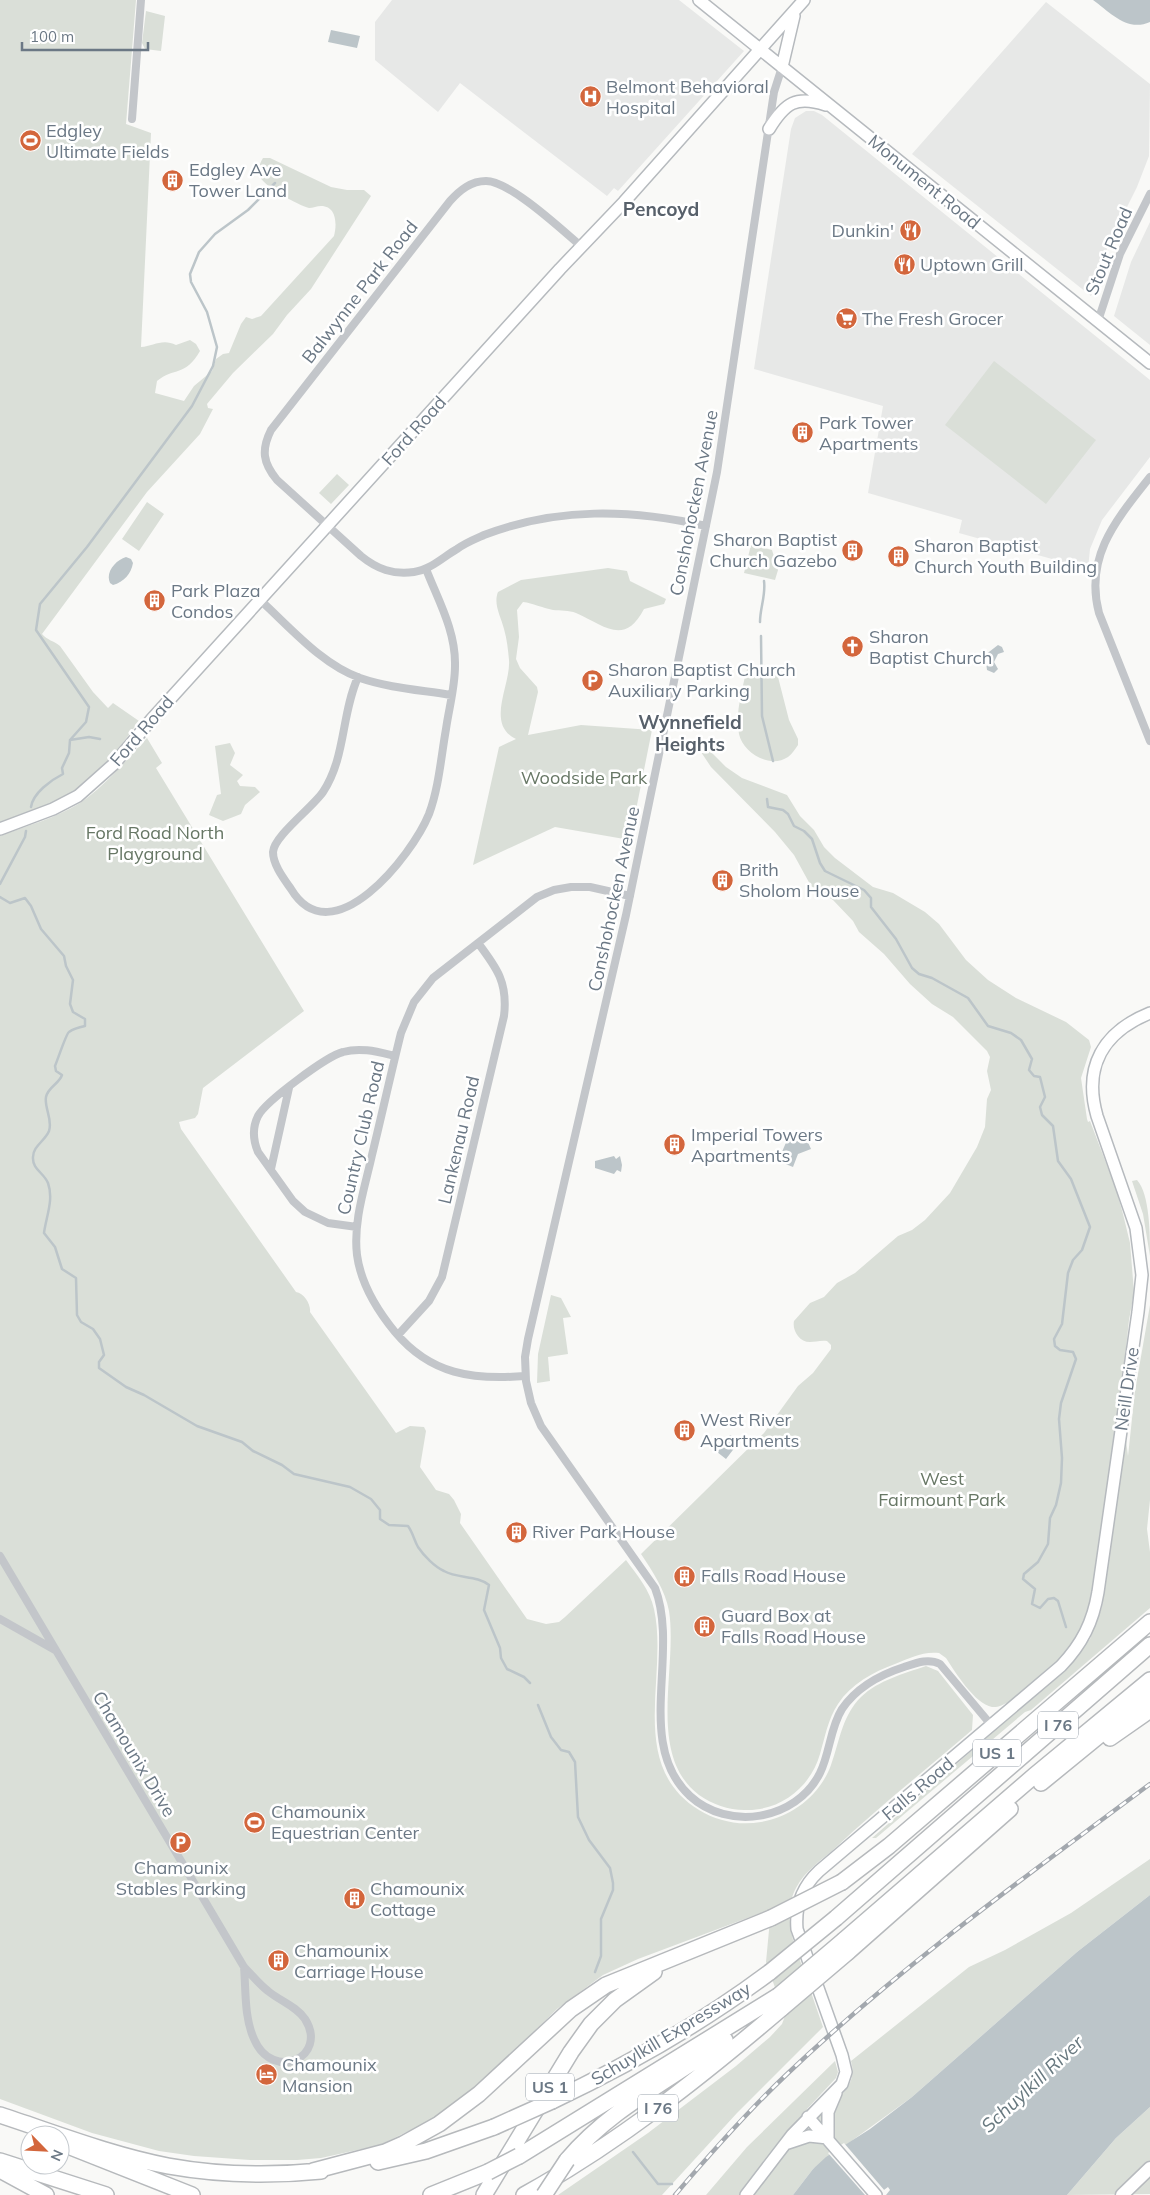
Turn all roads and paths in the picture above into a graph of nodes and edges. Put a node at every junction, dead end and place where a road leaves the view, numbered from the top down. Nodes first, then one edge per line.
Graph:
1 (141, 0) edge
2 (699, 0) edge
3 (804, 0) edge
4 (796, 9) junction
5 (761, 50) junction
6 (782, 67) junction
7 (831, 106) junction
8 (132, 119) dead end
9 (769, 129) junction
10 (1150, 194) edge
11 (581, 246) junction
12 (1098, 321) junction
13 (1150, 363) edge
14 (1150, 477) edge
15 (327, 526) junction
16 (706, 526) junction
17 (426, 569) junction
18 (260, 600) junction
19 (358, 678) junction
20 (451, 695) junction
21 (1150, 741) edge
22 (0, 829) edge
23 (630, 896) junction
24 (478, 943) junction
25 (1150, 1013) edge
26 (395, 1056) junction
27 (289, 1088) junction
28 (271, 1169) junction
29 (357, 1227) junction
30 (398, 1335) junction
31 (525, 1376) junction
32 (0, 1556) edge
33 (0, 1619) edge
34 (1150, 1622) edge
35 (1150, 1645) edge
36 (56, 1651) junction
37 (1150, 1680) edge
38 (1150, 1694) edge
39 (1150, 1710) edge
40 (992, 1726) junction
41 (1030, 1792) junction
42 (921, 1844) junction
43 (842, 1882) junction
44 (846, 1946) junction
45 (679, 1955) junction
46 (244, 1967) junction
47 (780, 2002) junction
48 (838, 2089) junction
49 (0, 2115) edge
50 (808, 2117) junction
51 (22, 2125) edge
52 (830, 2140) junction
53 (784, 2145) junction
54 (70, 2146) edge
55 (0, 2161) edge
56 (1150, 2168) edge
57 (0, 2170) edge
58 (313, 2171) junction
59 (46, 2195) edge
60 (106, 2195) edge
61 (192, 2195) edge
62 (430, 2195) edge
63 (484, 2195) edge
64 (524, 2195) edge
65 (544, 2195) edge
66 (746, 2195) edge
67 (876, 2195) edge
68 (1122, 2195) edge

1 - 8 street
2 - 5 main road, Monument Road
3 - 4 main road, Ford Road
4 - 5 main road, Ford Road
4 - 6 main road
5 - 6 main road, Monument Road
5 - 11 main road, Ford Road
6 - 7 main road, Monument Road
6 - 9 street, Conshohocken Avenue
7 - 9 main road
7 - 12 main road, Monument Road
9 - 16 street, Conshohocken Avenue
10 - 12 street, Stout Road
11 - 15 main road, Ford Road
11 - 15 street, Balwynne Park Road
12 - 13 main road, Monument Road
14 - 21 street
15 - 17 street, Balwynne Park Road
15 - 18 main road, Ford Road
16 - 17 street
16 - 23 street, Conshohocken Avenue
17 - 20 street
18 - 19 street
18 - 22 main road, Ford Road
19 - 20 street
19 - 20 street
23 - 24 street, Country Club Road
23 - 31 street, Conshohocken Avenue
24 - 26 street, Country Club Road
24 - 30 street, Lankenau Road
25 - 40 main road, Neill Drive
26 - 27 street
26 - 29 street, Country Club Road
27 - 28 street
27 - 28 street
28 - 29 street
29 - 30 street, Country Club Road
30 - 31 street, Country Club Road
31 - 40 street, Conshohocken Avenue
32 - 36 street, Chamounix Drive
33 - 36 street
34 - 43 highway, US 1
35 - 42 highway, Schuylkill Expressway / I 76
36 - 46 street, Chamounix Drive
37 - 44 highway, US 1
38 - 41 highway, I 76
39 - 41 highway
40 - 48 main road, Falls Road
41 - 44 highway, I 76
42 - 43 highway
42 - 58 highway, Schuylkill Expressway / I 76, bridge
43 - 45 highway, US 1, bridge
44 - 47 highway, US 1, bridge
45 - 58 highway
45 - 63 highway, US 1
46 - 46 street, Chamounix Drive
47 - 62 highway, bridge
47 - 64 highway, I 76
47 - 65 highway, US 1, bridge
48 - 50 main road
48 - 52 main road, Falls Road
49 - 51 highway
49 - 58 highway, Schuylkill Expressway / I 76
50 - 52 main road
50 - 53 main road
52 - 53 main road
52 - 67 main road
53 - 66 main road
54 - 61 highway
55 - 60 highway
56 - 68 main road
57 - 59 highway

